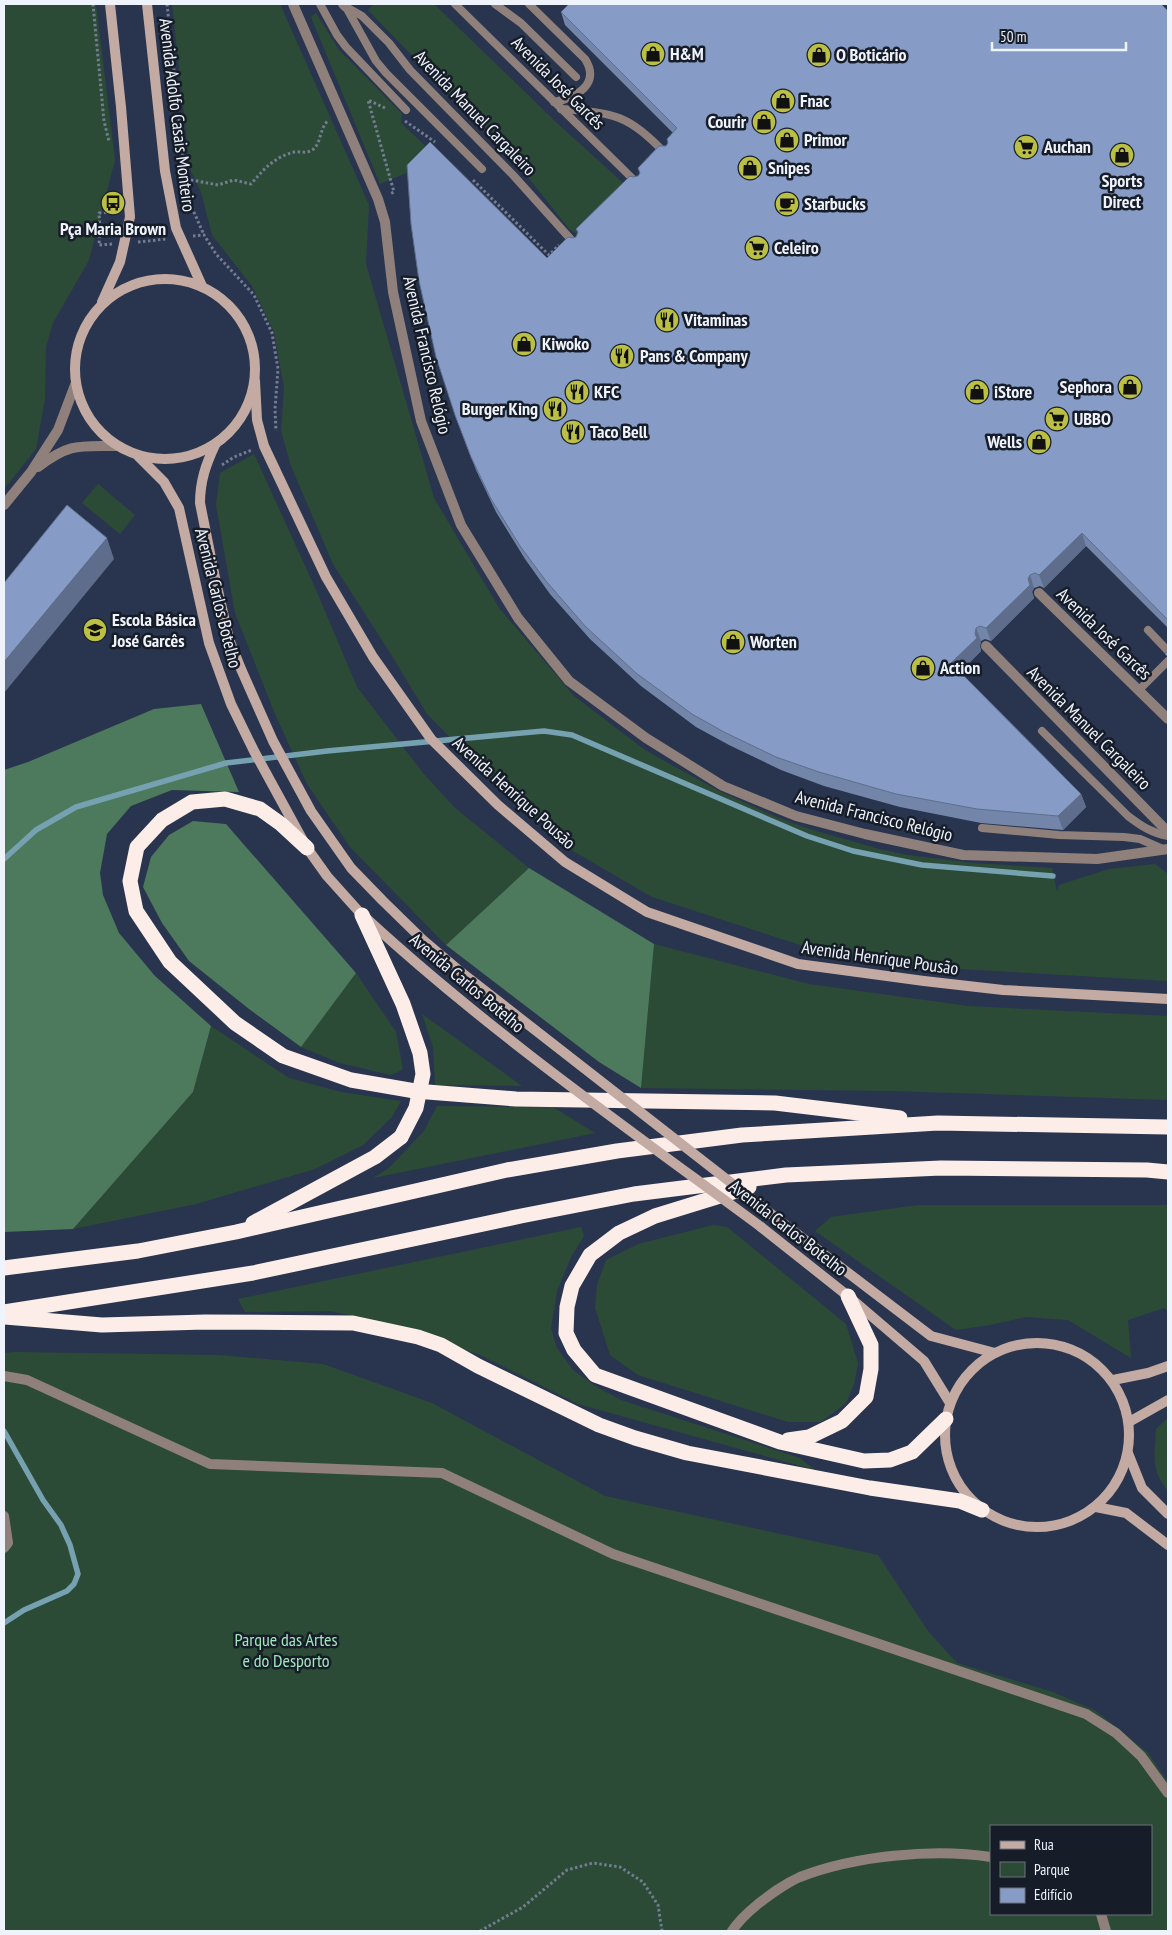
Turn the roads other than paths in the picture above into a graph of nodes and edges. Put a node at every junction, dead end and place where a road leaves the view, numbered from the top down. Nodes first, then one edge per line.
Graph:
1 (110, 4) edge
2 (147, 4) edge
3 (293, 4) edge
4 (320, 4) edge
5 (455, 4) edge
6 (495, 4) edge
7 (529, 4) edge
8 (346, 5) edge
9 (576, 78) dead end
10 (554, 102) junction
11 (561, 109) junction
12 (406, 110) dead end
13 (667, 155) edge
14 (482, 169) dead end
15 (639, 184) edge
16 (577, 246) edge
17 (202, 286) junction
18 (100, 305) junction
19 (255, 381) junction
20 (75, 385) junction
21 (215, 445) junction
22 (116, 446) junction
23 (138, 456) junction
24 (31, 472) junction
25 (4, 505) edge
26 (1039, 593) dead end
27 (1148, 630) dead end
28 (986, 646) dead end
29 (1168, 651) edge
30 (1168, 661) edge
31 (1139, 690) junction
32 (1168, 719) edge
33 (1042, 731) dead end
34 (982, 828) dead end
35 (1168, 832) edge
36 (1168, 836) edge
37 (307, 848) junction
38 (1167, 850) edge
39 (362, 915) junction
40 (1168, 999) edge
41 (938, 1123) junction
42 (1168, 1127) edge
43 (1168, 1172) edge
44 (786, 1175) junction
45 (236, 1232) junction
46 (4, 1268) edge
47 (848, 1296) junction
48 (4, 1312) edge
49 (4, 1317) edge
50 (994, 1353) junction
51 (1168, 1366) edge
52 (4, 1376) edge
53 (1112, 1380) junction
54 (1168, 1400) edge
55 (950, 1403) junction
56 (946, 1419) junction
57 (1129, 1422) junction
58 (780, 1442) junction
59 (1128, 1453) junction
60 (1096, 1507) junction
61 (982, 1510) junction
62 (1168, 1514) edge
63 (4, 1516) edge
64 (1168, 1545) edge
65 (4, 1548) edge
66 (1168, 1793) edge
67 (990, 1857) edge
68 (1101, 1915) edge
69 (732, 1931) edge
70 (1106, 1931) edge

1 - 18 main road
2 - 17 main road, Avenida Adolfo Casais Monteiro
3 - 38 street, Avenida Francisco Relógio
4 - 12 lane
5 - 10 lane, Avenida José Garcês
6 - 9 lane
7 - 10 lane
8 - 14 lane
8 - 16 lane, Avenida Manuel Cargaleiro
10 - 11 lane, Avenida José Garcês
11 - 13 lane
11 - 15 lane, Avenida José Garcês
17 - 18 main road, Avenida Henrique Pousão
17 - 19 main road, Avenida Henrique Pousão
18 - 20 main road
19 - 21 main road
19 - 40 main road, Avenida Henrique Pousão
20 - 22 main road
20 - 24 street
21 - 23 main road
21 - 50 main road, Avenida Carlos Botelho, bridge
22 - 23 main road
22 - 24 street
23 - 37 main road, Avenida Carlos Botelho
24 - 25 street
26 - 31 street, Avenida José Garcês
27 - 29 lane
28 - 35 street, Avenida Manuel Cargaleiro
30 - 31 lane
31 - 32 street, Avenida José Garcês
33 - 36 lane
34 - 38 lane
37 - 39 main road, Avenida Carlos Botelho
37 - 41 highway
39 - 45 highway, bridge
39 - 47 main road, Avenida Carlos Botelho, bridge
41 - 42 highway
41 - 45 highway
43 - 44 highway
44 - 48 highway
44 - 58 highway
45 - 46 highway
47 - 55 main road, Avenida Carlos Botelho
47 - 58 highway
49 - 61 highway
50 - 53 main road
50 - 55 main road
51 - 53 main road
52 - 66 street
53 - 57 main road
54 - 57 main road
55 - 56 main road
56 - 58 highway
56 - 61 main road
57 - 59 main road
59 - 60 main road
59 - 62 main road
60 - 61 main road
60 - 64 main road
63 - 65 street
67 - 69 street
68 - 70 street

